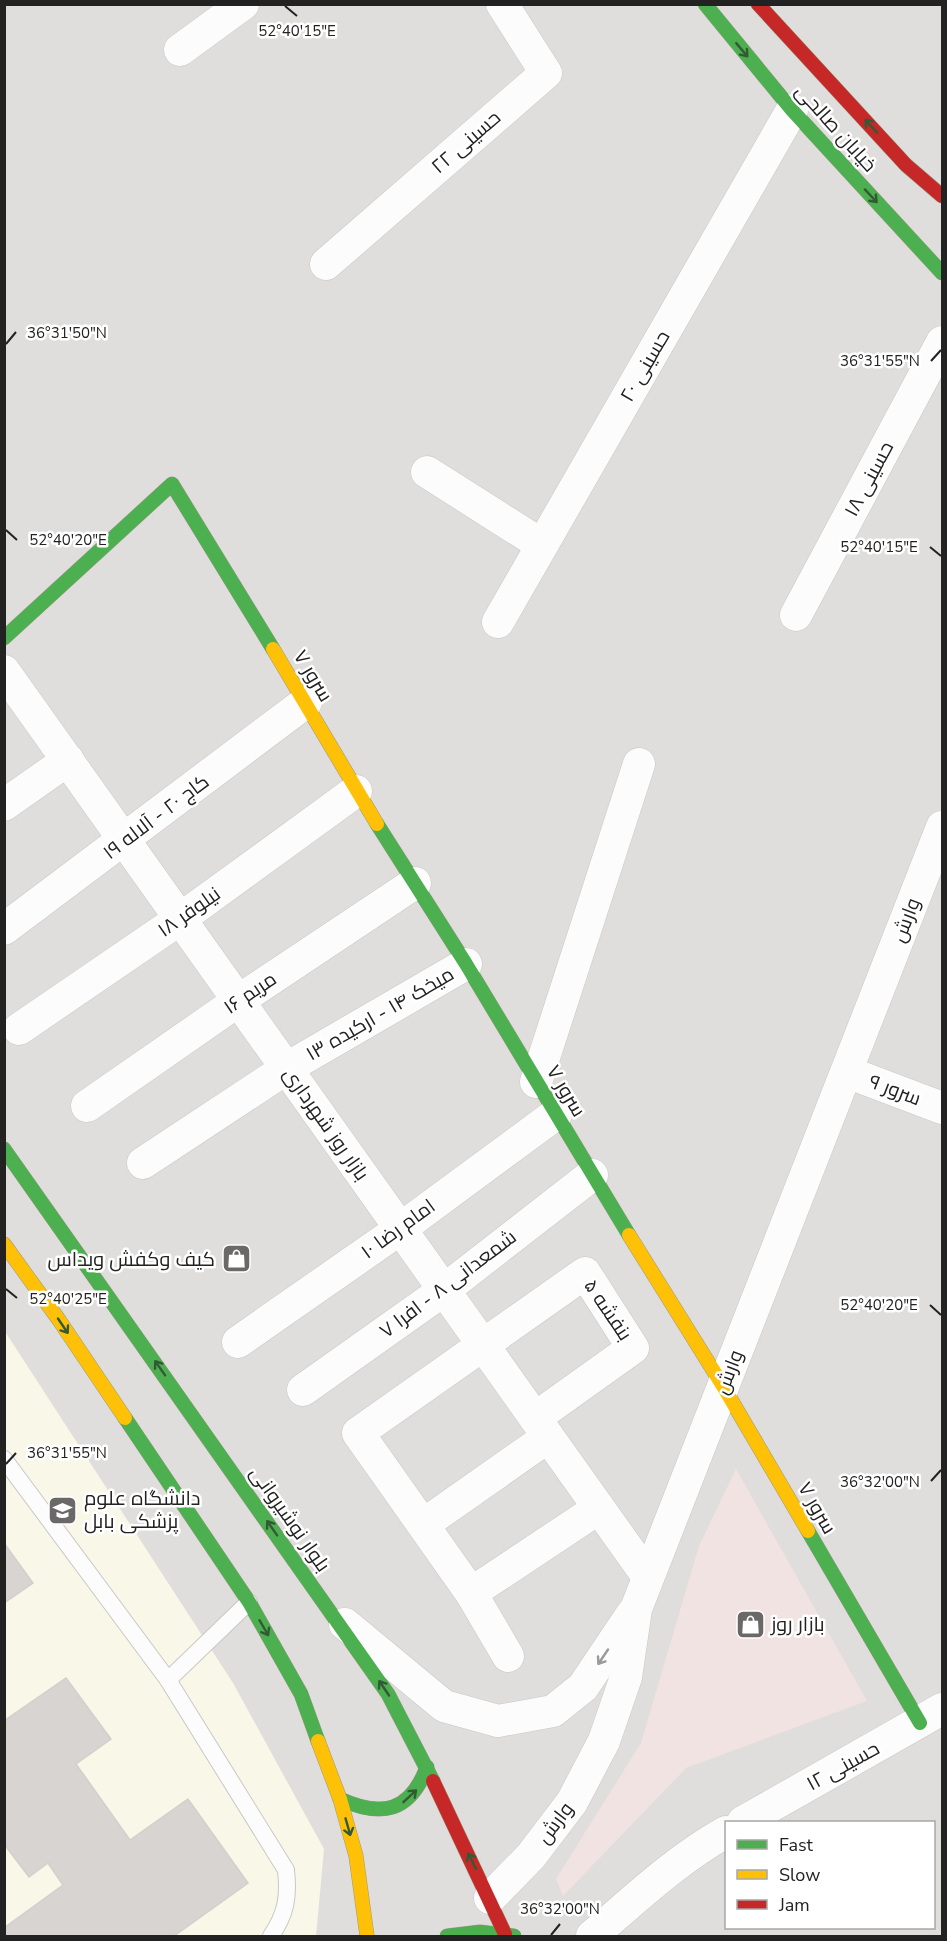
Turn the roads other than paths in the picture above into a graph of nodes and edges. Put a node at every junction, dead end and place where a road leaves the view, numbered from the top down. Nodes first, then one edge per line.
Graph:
1 (243, 4) edge
2 (502, 4) edge
3 (705, 4) edge
4 (758, 4) edge
5 (180, 50) dead end
6 (792, 110) junction
7 (942, 196) edge
8 (326, 264) dead end
9 (942, 273) edge
10 (942, 342) edge
11 (427, 472) dead end
12 (542, 545) junction
13 (796, 615) dead end
14 (498, 622) dead end
15 (4, 638) edge
16 (4, 671) edge
17 (306, 702) junction
18 (68, 760) junction
19 (639, 764) dead end
20 (356, 791) junction
21 (4, 805) edge
22 (942, 826) edge
23 (125, 841) junction
24 (416, 883) junction
25 (180, 919) junction
26 (4, 929) edge
27 (466, 964) junction
28 (238, 1001) junction
29 (19, 1029) dead end
30 (286, 1068) junction
31 (847, 1072) junction
32 (536, 1082) junction
33 (87, 1106) dead end
34 (942, 1108) edge
35 (556, 1114) junction
36 (4, 1149) edge
37 (142, 1163) dead end
38 (592, 1174) junction
39 (400, 1228) junction
40 (4, 1244) edge
41 (444, 1290) junction
42 (238, 1342) dead end
43 (483, 1345) junction
44 (723, 1386) junction
45 (303, 1390) dead end
46 (542, 1427) junction
47 (4, 1459) edge
48 (599, 1508) junction
49 (424, 1524) junction
50 (648, 1577) junction
51 (471, 1593) junction
52 (249, 1602) junction
53 (636, 1609) junction
54 (332, 1613) junction
55 (508, 1656) dead end
56 (168, 1680) junction
57 (931, 1716) edge
58 (427, 1767) junction
59 (340, 1799) junction
60 (745, 1821) edge
61 (725, 1833) edge
62 (490, 1898) junction
63 (509, 1935) edge
64 (271, 1936) edge
65 (367, 1936) edge
66 (447, 1936) edge
67 (592, 1936) edge

1 - 5 street
2 - 8 street, حسینی ۲۲
3 -> 6 main road, خيابان صالحی
7 -> 4 main road, خيابان صالحی
6 -> 9 main road, خيابان صالحی
6 - 12 street, حسینی ٢٠
10 - 13 street, حسینی ۱۸
11 - 12 street
12 - 14 street, حسینی ٢٠
15 - 17 main road, سرور ۷
16 - 18 street, بازار روز شهرداری
17 - 20 main road, سرور ۷
17 - 23 street, کاج ۲۰ - آلاله ۱۹
18 - 21 street
18 - 23 street, بازار روز شهرداری
19 - 32 street
20 - 24 main road, سرور ۷
20 - 25 street, نیلوفر ۱۸
22 - 31 street, وارش
23 - 25 street, بازار روز شهرداری
23 - 26 street, کاج ۲۰ - آلاله ۱۹
24 - 27 main road, سرور ۷
24 - 28 street, مریم ۱۶
25 - 28 street, بازار روز شهرداری
25 - 29 street, نیلوفر ۱۸
27 - 30 street, میخک ۱۴ - ارکیده ۱۳
27 - 32 main road, سرور ۷
28 - 30 street, بازار روز شهرداری
28 - 33 street, مریم ۱۶
30 - 37 street, میخک ۱۴ - ارکیده ۱۳
30 - 39 street, بازار روز شهرداری
31 - 34 street, سرور ۹
31 - 44 street, وارش
32 - 35 main road, سرور ۷
35 - 38 main road, سرور ۷
35 - 39 street, امام رضا ۱۰
54 -> 36 main road, بلوار نوشیروانی
38 - 41 street, شمعدانی ۸ - افرا ۷
38 - 44 main road, سرور ۷
39 - 41 street, بازار روز شهرداری
39 - 42 street, امام رضا ۱۰
40 -> 52 main road
41 - 43 street, بازار روز شهرداری
41 - 45 street, شمعدانی ۸ - افرا ۷
43 - 46 street, بازار روز شهرداری
43 - 46 street, بنفشه ۵
43 - 49 street
44 - 50 street, وارش
44 - 57 main road, سرور ۷
46 - 48 street, بازار روز شهرداری
46 - 49 street
47 - 56 lane
48 - 50 street, بازار روز شهرداری
48 - 51 street
49 - 51 street
50 - 53 street, وارش
51 - 55 street
52 - 56 lane
52 -> 59 main road
53 -> 54 street
53 - 62 street, وارش
58 -> 54 main road, بلوار نوشیروانی
56 - 64 lane
57 - 60 street, حسینی ۱۲
59 -> 58 main road
62 -> 58 main road, بلوار نوشیروانی
59 -> 65 main road
61 - 67 street
62 - 63 main road, بلوار نوشیروانی
63 - 66 main road

